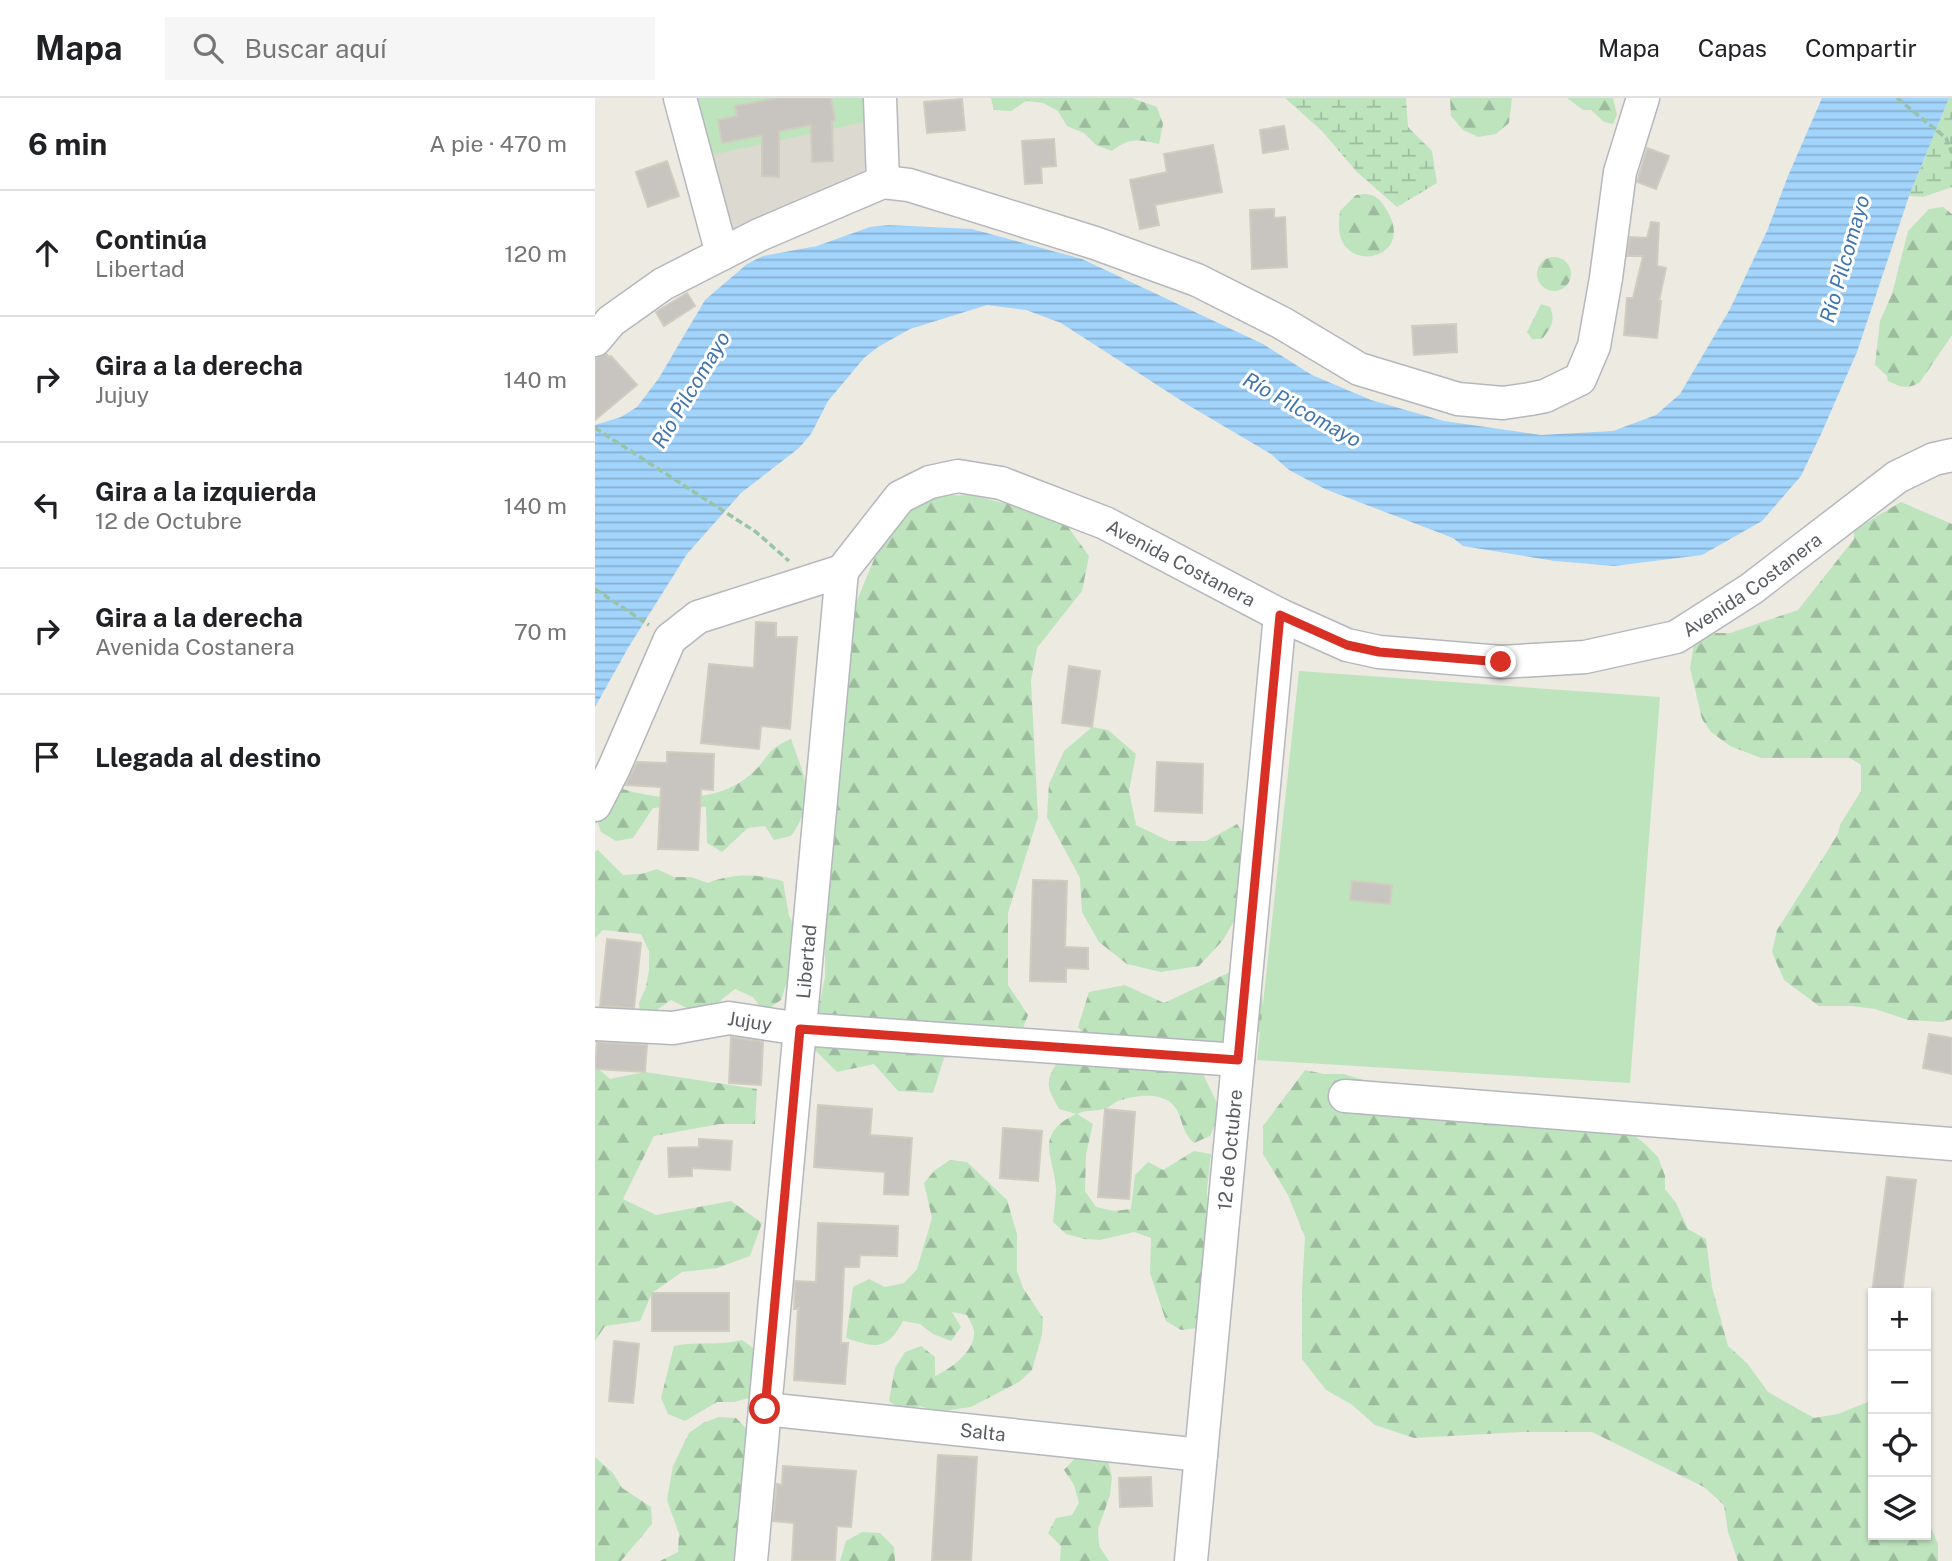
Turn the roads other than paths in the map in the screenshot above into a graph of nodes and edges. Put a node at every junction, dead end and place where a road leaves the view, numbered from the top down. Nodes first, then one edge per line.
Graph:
1 (680, 98) edge
2 (880, 98) edge
3 (1643, 98) edge
4 (883, 182) junction
5 (722, 254) junction
6 (595, 340) edge
7 (1952, 456) edge
8 (842, 571) junction
9 (1280, 615) junction
10 (595, 805) edge
11 (595, 1024) edge
12 (800, 1029) junction
13 (1238, 1060) junction
14 (1345, 1096) dead end
15 (1952, 1144) edge
16 (765, 1409) junction
17 (1201, 1455) junction
18 (751, 1561) edge
19 (1191, 1561) edge

1 - 5 street
2 - 4 street
3 - 4 street
4 - 5 street
5 - 6 street
7 - 9 street, Avenida Costanera
8 - 9 street, Avenida Costanera
8 - 10 street
8 - 12 street, Libertad
9 - 13 street, 12 de Octubre
11 - 12 street, Jujuy
12 - 13 street, Jujuy
12 - 16 street, Libertad
13 - 17 street, 12 de Octubre
14 - 15 street
16 - 17 street, Salta
16 - 18 street, Libertad
17 - 19 street, 12 de Octubre

